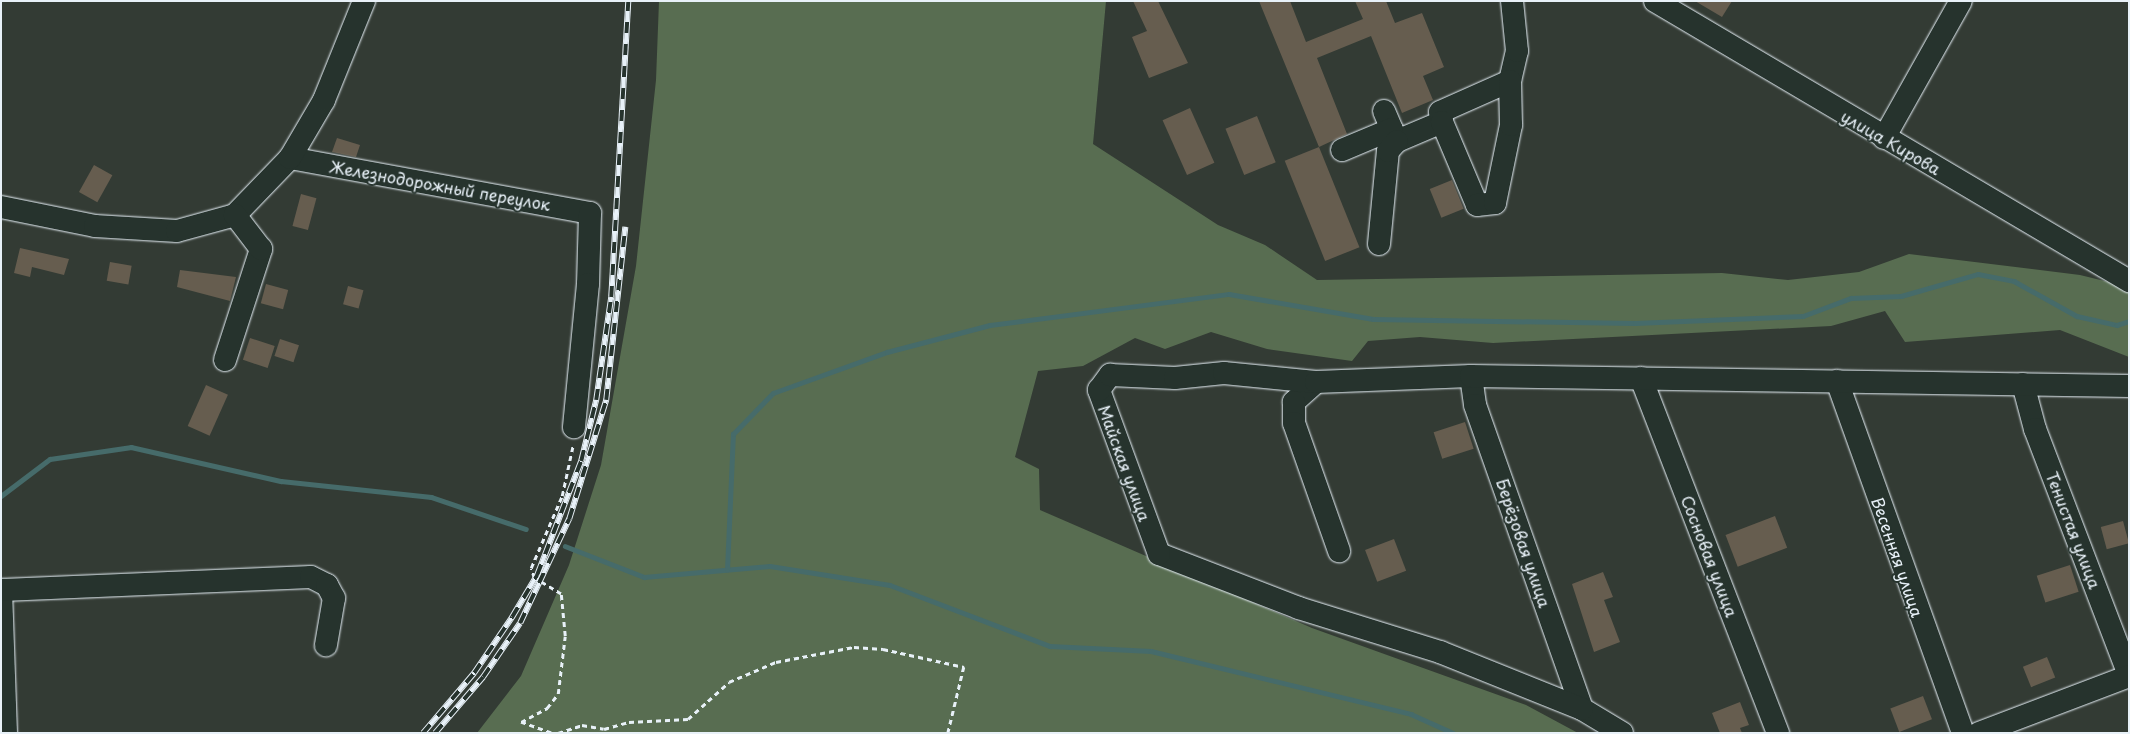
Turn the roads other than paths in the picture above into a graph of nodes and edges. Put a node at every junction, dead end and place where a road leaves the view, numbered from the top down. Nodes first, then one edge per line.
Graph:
1 (364, 1) edge
2 (1512, 1) edge
3 (1655, 1) edge
4 (1962, 1) edge
5 (1510, 81) junction
6 (1442, 122) junction
7 (1391, 127) junction
8 (1884, 138) junction
9 (1342, 150) dead end
10 (290, 158) junction
11 (1, 206) edge
12 (235, 215) junction
13 (1379, 244) dead end
14 (2129, 280) edge
15 (225, 360) dead end
16 (1471, 376) junction
17 (1641, 378) junction
18 (1837, 381) junction
19 (1316, 382) junction
20 (2023, 384) junction
21 (2129, 386) edge
22 (574, 427) road end
23 (1339, 551) dead end
24 (2, 590) edge
25 (326, 645) dead end
26 (2129, 675) edge
27 (1582, 709) junction
28 (6, 733) edge
29 (1622, 733) edge
30 (1778, 733) edge
31 (1963, 733) edge
32 (1978, 733) edge

1 - 10 street
2 - 5 street
3 - 8 street, улица Кирова
4 - 8 street
5 - 6 street
5 - 6 street
6 - 7 street
7 - 9 street
7 - 13 street
8 - 14 street, улица Кирова
10 - 12 street
10 - 22 street, Железнодорожный переулок
11 - 12 street
12 - 15 street
16 - 17 street
16 - 19 street
16 - 27 street, Берёзовая улица
17 - 18 street
17 - 30 street, Сосновая улица
18 - 20 street
18 - 31 street, Весенняя улица
19 - 23 street
19 - 27 street, Майская улица
20 - 21 street
20 - 26 street, Тенистая улица
24 - 25 street
24 - 28 street
26 - 32 street
27 - 29 street

